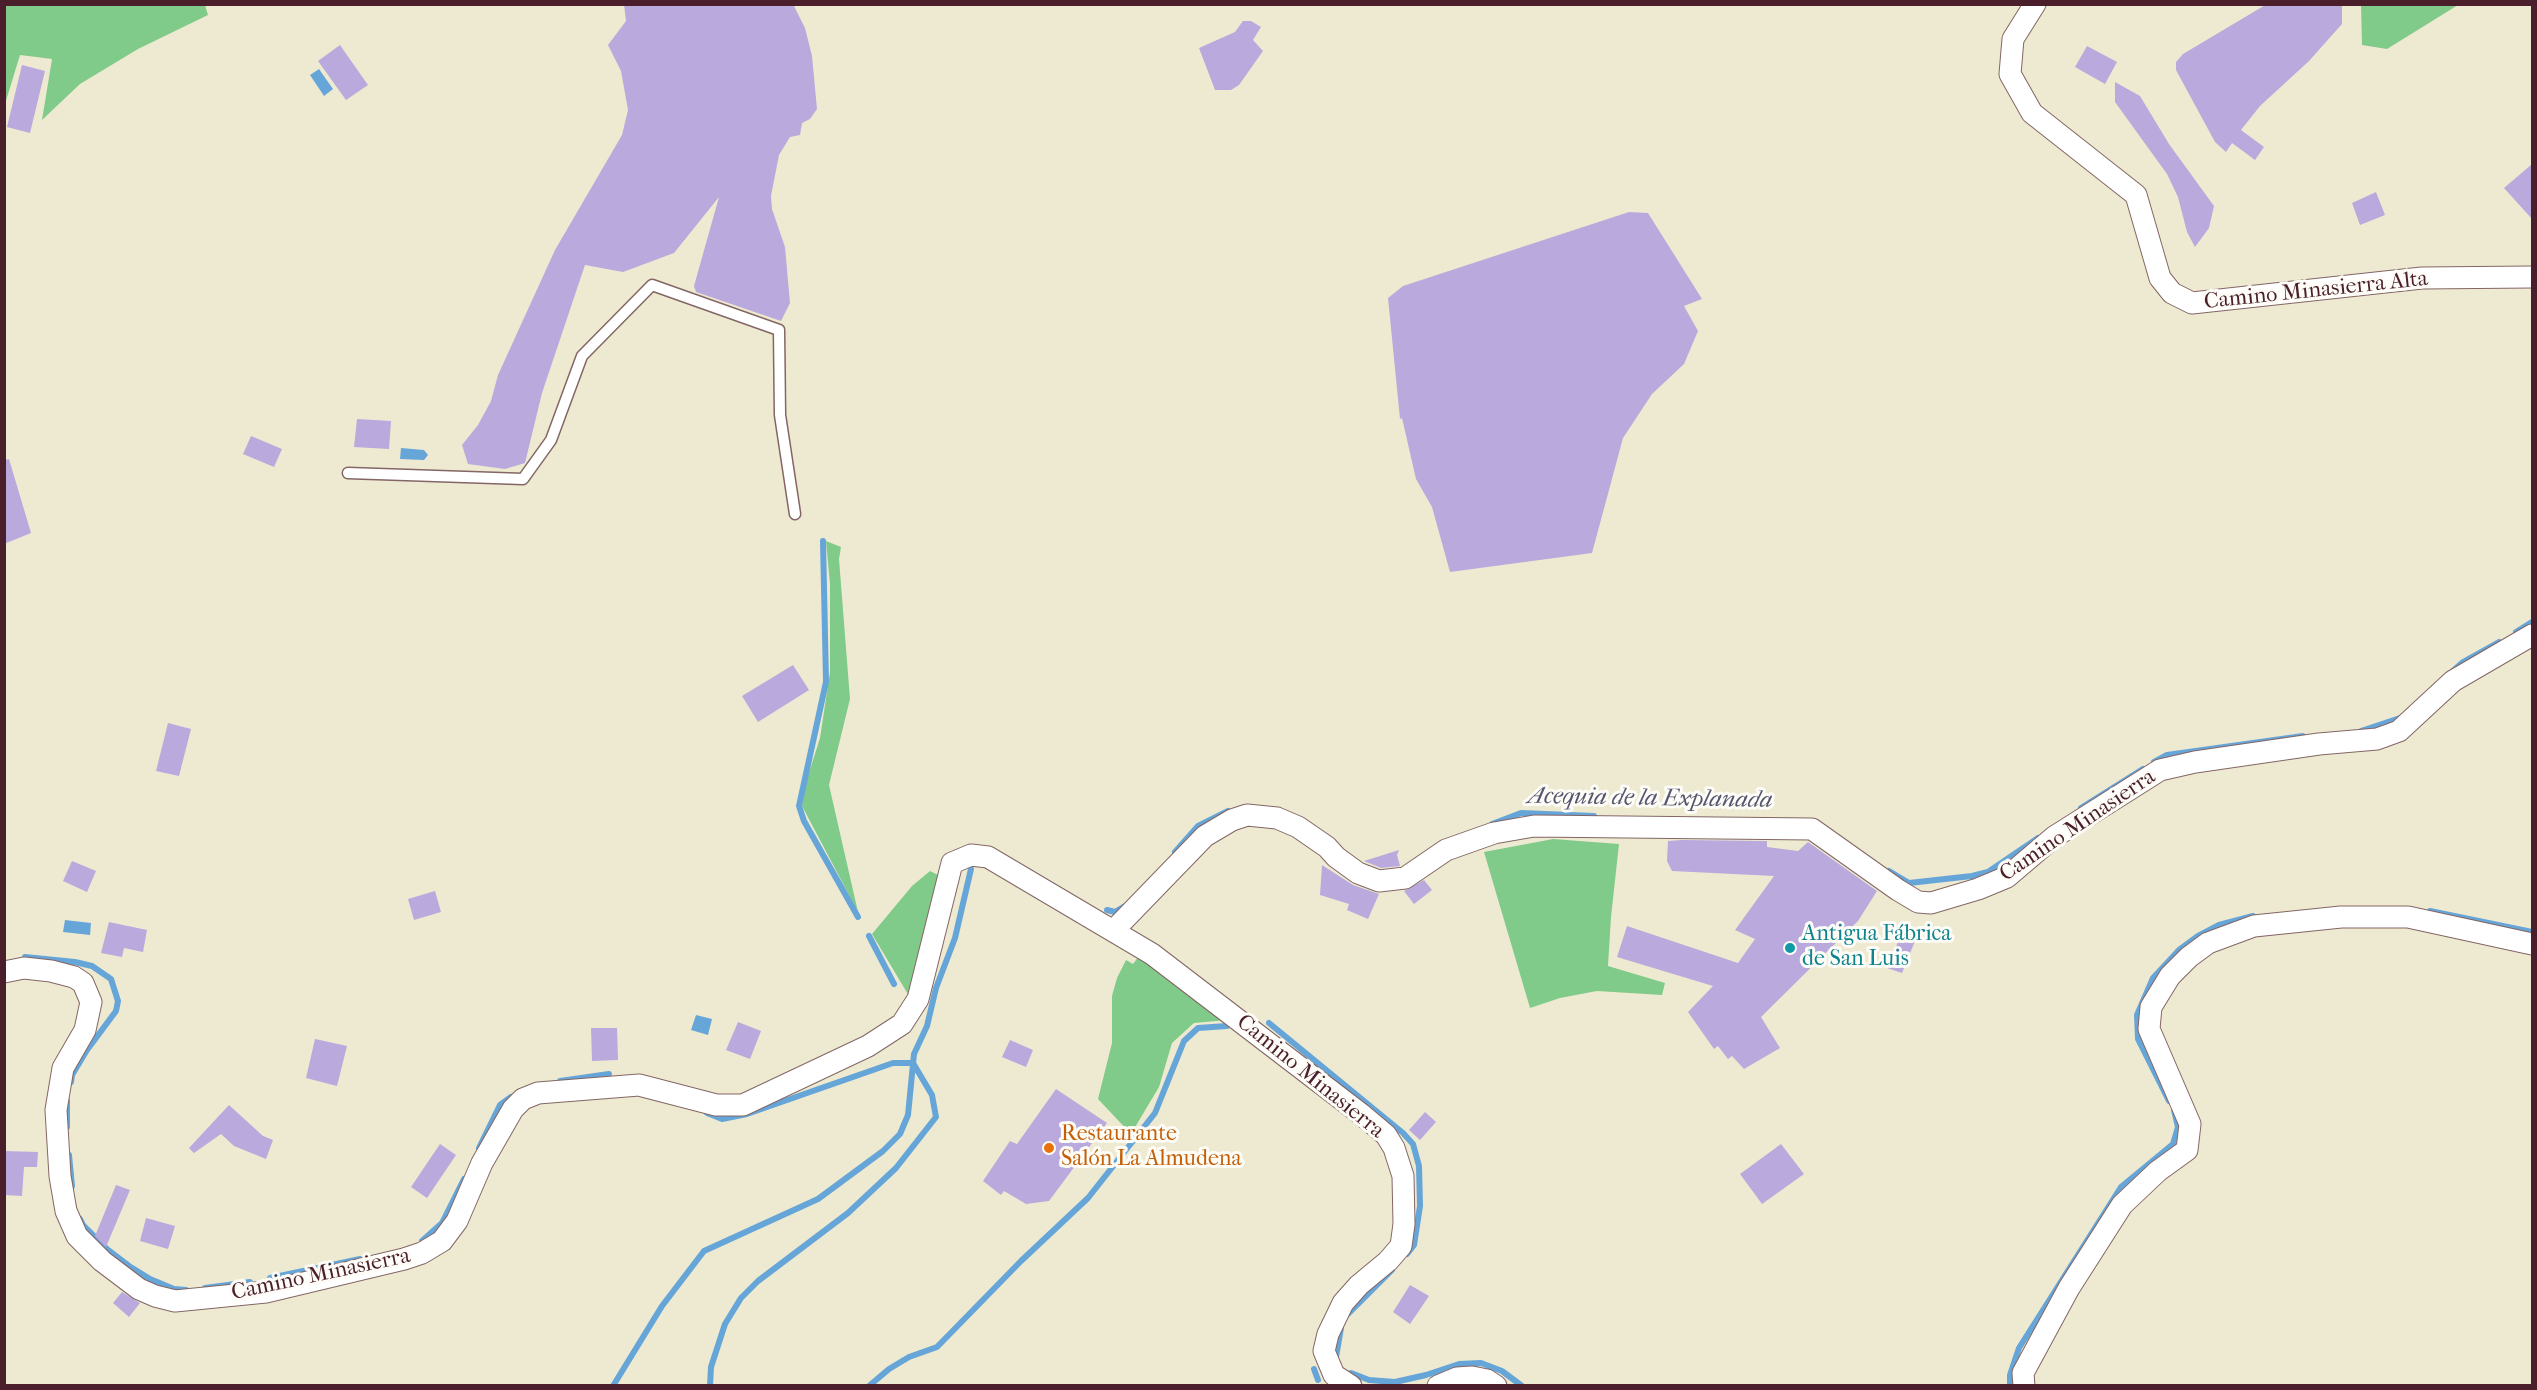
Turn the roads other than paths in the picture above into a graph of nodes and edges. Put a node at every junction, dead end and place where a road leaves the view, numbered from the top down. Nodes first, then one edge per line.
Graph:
1 (2035, 4) edge
2 (2532, 277) edge
3 (348, 473) dead end
4 (795, 514) dead end
5 (2532, 635) edge
6 (1114, 930) junction
7 (2532, 944) edge
8 (4, 972) edge
9 (1351, 1386) edge
10 (1438, 1386) edge
11 (1496, 1386) edge
12 (2024, 1386) edge

1 - 2 street, Camino Minasierra Alta
3 - 4 lane
5 - 6 street, Camino Minasierra
6 - 8 street, Camino Minasierra
6 - 9 street, Camino Minasierra
7 - 12 street
10 - 11 street

